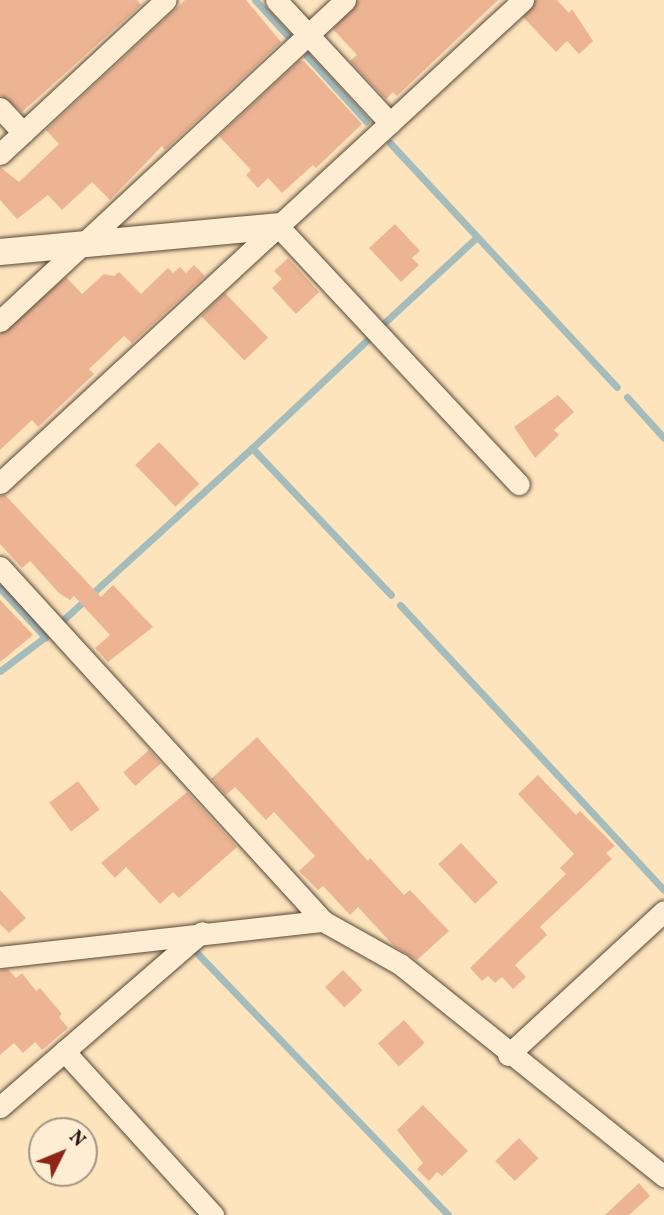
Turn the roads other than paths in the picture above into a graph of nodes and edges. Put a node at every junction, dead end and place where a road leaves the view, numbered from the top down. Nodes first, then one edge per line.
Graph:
1 (166, 0) edge
2 (276, 0) edge
3 (345, 0) edge
4 (523, 0) edge
5 (308, 35) junction
6 (0, 108) edge
7 (390, 123) junction
8 (23, 133) junction
9 (0, 154) edge
10 (278, 226) junction
11 (83, 244) junction
12 (0, 252) edge
13 (0, 321) edge
14 (0, 483) edge
15 (519, 484) dead end
16 (0, 567) edge
17 (664, 911) edge
18 (323, 921) junction
19 (202, 932) junction
20 (0, 957) edge
21 (64, 1051) junction
22 (508, 1055) junction
23 (0, 1107) edge
24 (664, 1176) edge
25 (213, 1215) edge

1 - 8 street
2 - 5 street
3 - 5 street
4 - 7 street
5 - 7 street
5 - 11 street
6 - 8 street
7 - 10 street
8 - 9 street
10 - 11 street
10 - 14 street
10 - 15 street
11 - 12 street
11 - 13 street
16 - 18 street
17 - 22 street
18 - 19 street
18 - 22 street
19 - 20 street
19 - 21 street
21 - 23 street
21 - 25 street
22 - 24 street

